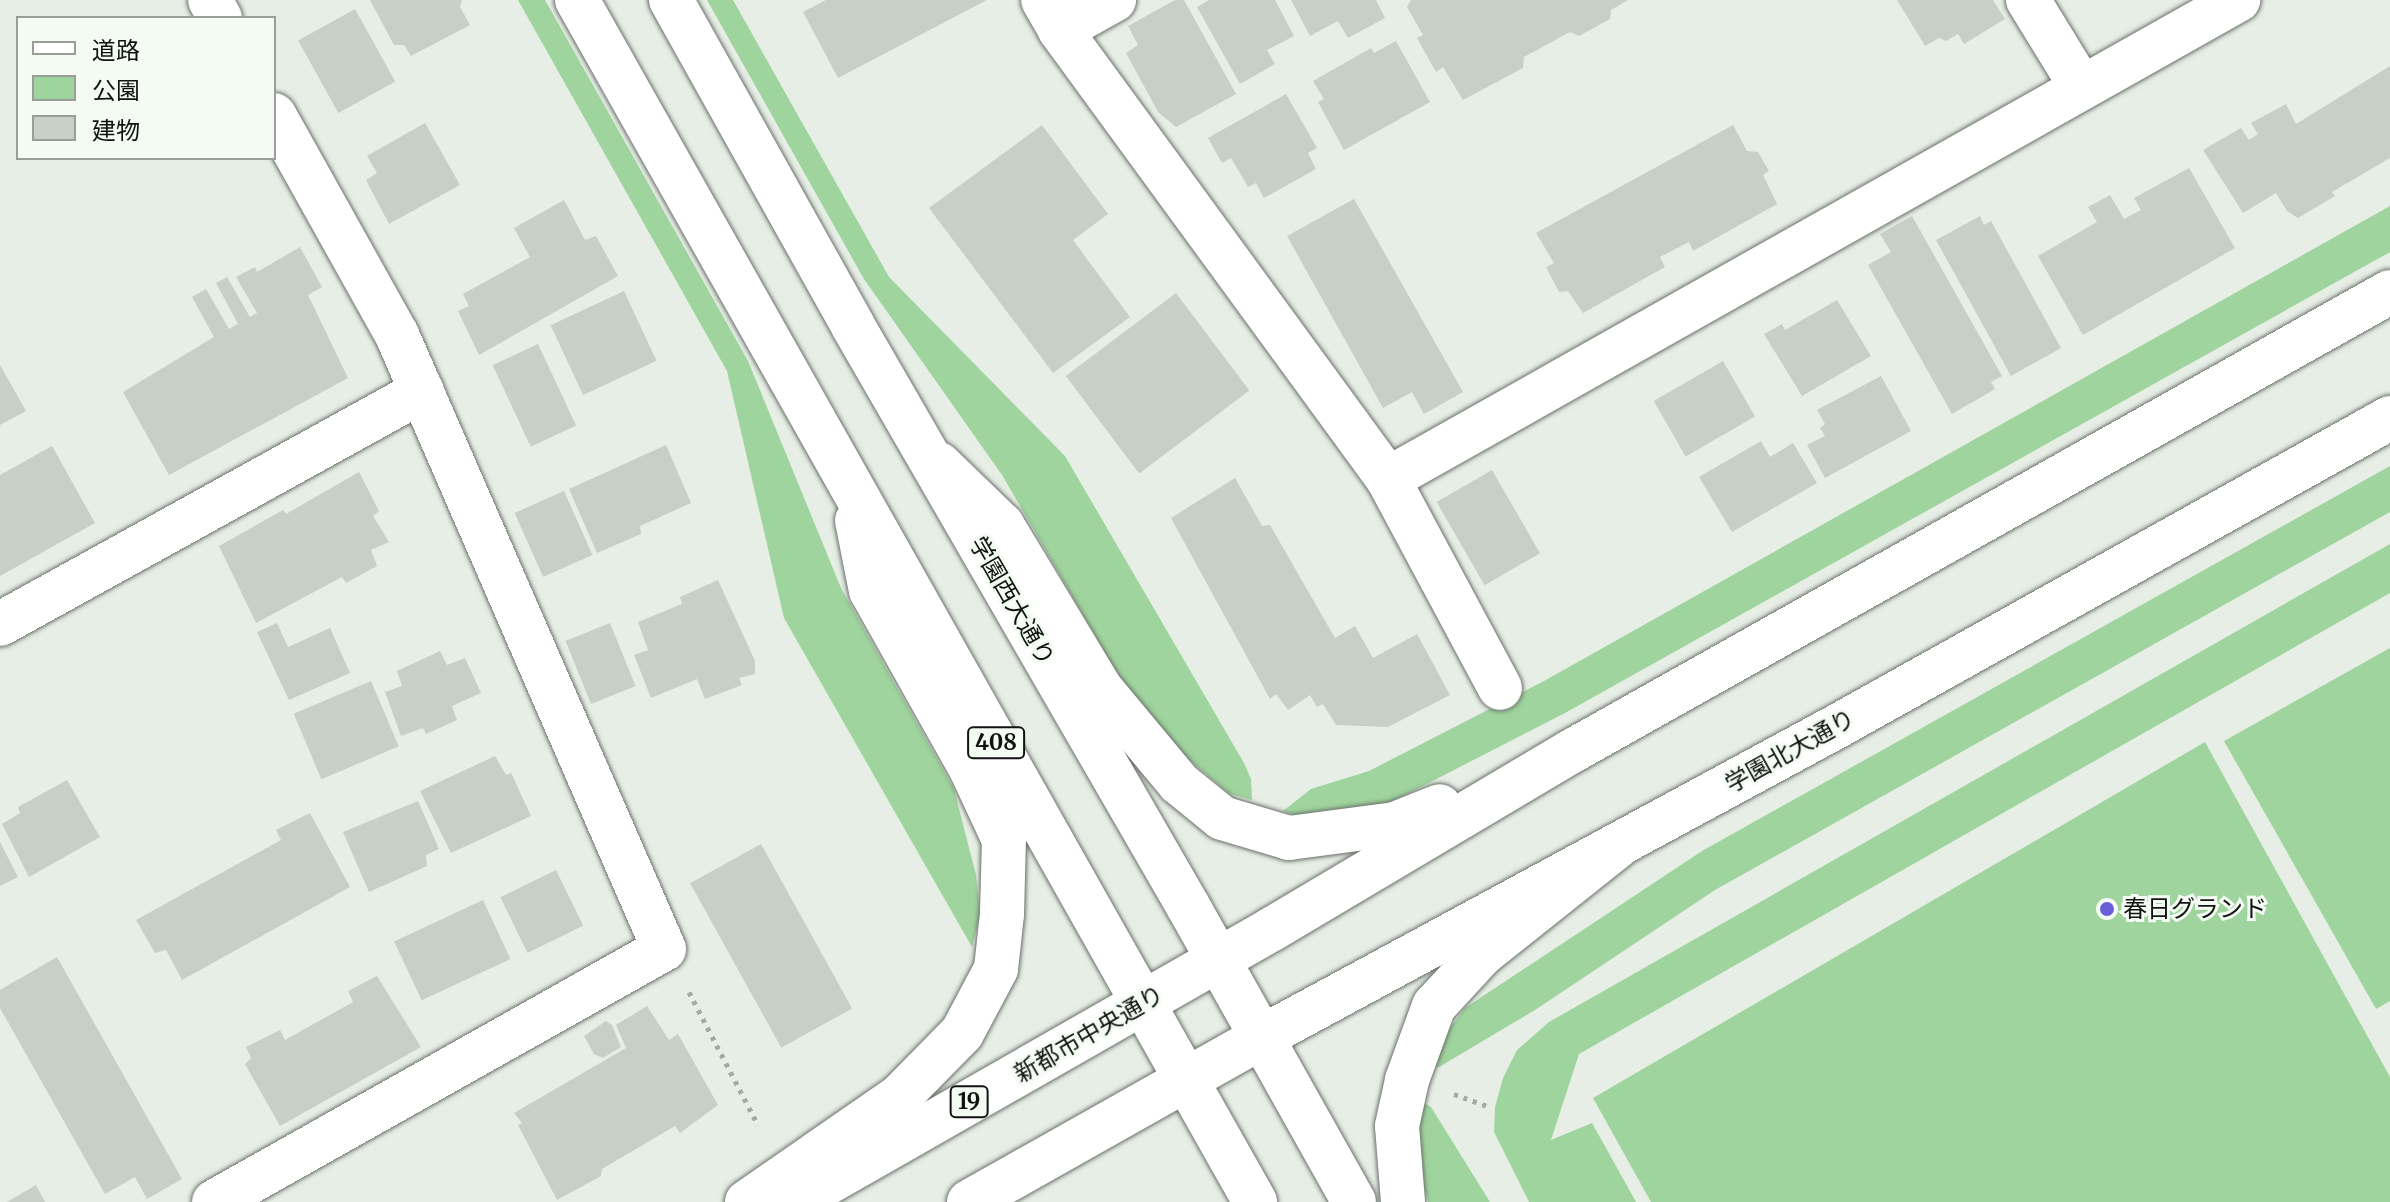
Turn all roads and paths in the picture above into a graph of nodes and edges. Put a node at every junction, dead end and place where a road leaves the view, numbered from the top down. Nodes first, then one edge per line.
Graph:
1 (577, 0) edge
2 (671, 0) edge
3 (1114, 0) edge
4 (2028, 0) edge
5 (2238, 0) edge
6 (1051, 15) edge
7 (2082, 88) junction
8 (276, 119) edge
9 (2390, 292) edge
10 (422, 391) junction
11 (2390, 418) edge
12 (924, 449) junction
13 (1388, 479) junction
14 (849, 483) junction
15 (0, 624) edge
16 (1500, 688) dead end
17 (1572, 751) junction
18 (1618, 846) junction
19 (664, 949) junction
20 (1217, 961) junction
21 (1144, 1003) junction
22 (1262, 1037) junction
23 (1188, 1080) junction
24 (758, 1125) dead end
25 (214, 1202) edge
26 (747, 1202) edge
27 (794, 1202) edge
28 (969, 1202) edge
29 (1255, 1202) edge
30 (1354, 1202) edge
31 (1403, 1202) edge

1 - 14 main road, 408
2 - 12 main road, 学園西大通り
3 - 6 main road
4 - 7 main road
5 - 7 main road
6 - 13 main road
7 - 13 main road
8 - 10 main road
9 - 17 main road
10 - 15 main road
10 - 19 main road
11 - 18 main road, 学園北大通り
12 - 17 main road
12 - 20 main road, 学園西大通り
13 - 16 main road
14 - 21 main road, 408
14 - 26 main road
17 - 20 main road
18 - 22 main road, 学園北大通り
18 - 31 main road
19 - 24 path
19 - 25 main road
20 - 21 main road, 新都市中央通り / 19
20 - 22 main road, 学園西大通り
21 - 23 main road, 408
21 - 27 main road, 新都市中央通り / 19
22 - 23 main road, 学園北大通り
22 - 30 main road, 学園西大通り
23 - 28 main road
23 - 29 main road, 408

